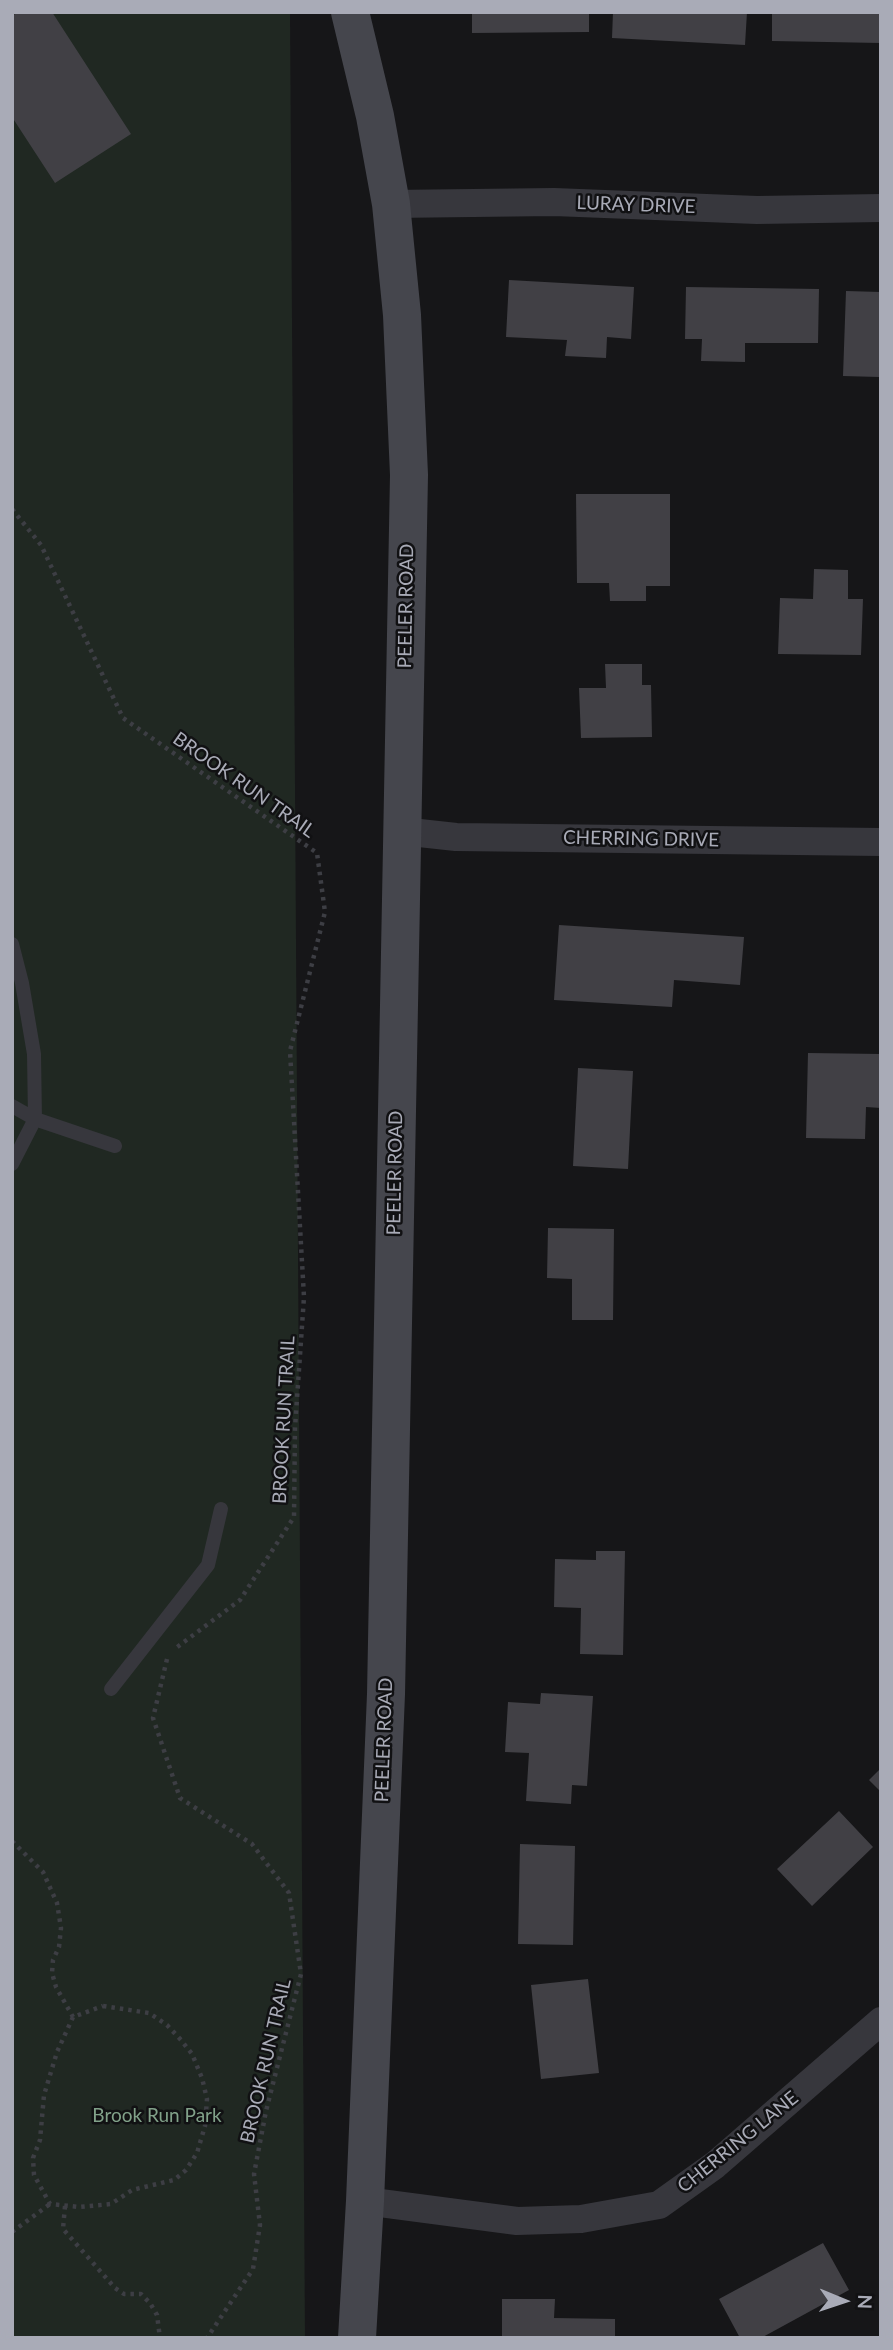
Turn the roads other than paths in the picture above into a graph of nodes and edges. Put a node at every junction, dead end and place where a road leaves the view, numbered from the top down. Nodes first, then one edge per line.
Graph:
1 (350, 12) edge
2 (391, 204) junction
3 (881, 208) edge
4 (401, 831) junction
5 (881, 842) edge
6 (12, 944) edge
7 (12, 1106) edge
8 (35, 1119) junction
9 (115, 1146) dead end
10 (12, 1164) edge
11 (221, 1509) dead end
12 (111, 1689) dead end
13 (881, 2021) edge
14 (365, 2201) junction
15 (357, 2338) edge

1 - 2 street, PEELER ROAD
2 - 3 street, LURAY DRIVE
2 - 4 street, PEELER ROAD
4 - 5 street, CHERRING DRIVE
4 - 14 street, PEELER ROAD
6 - 8 lane
7 - 8 lane
8 - 9 lane
8 - 10 lane
11 - 12 lane
13 - 14 street, CHERRING LANE
14 - 15 street, PEELER ROAD

